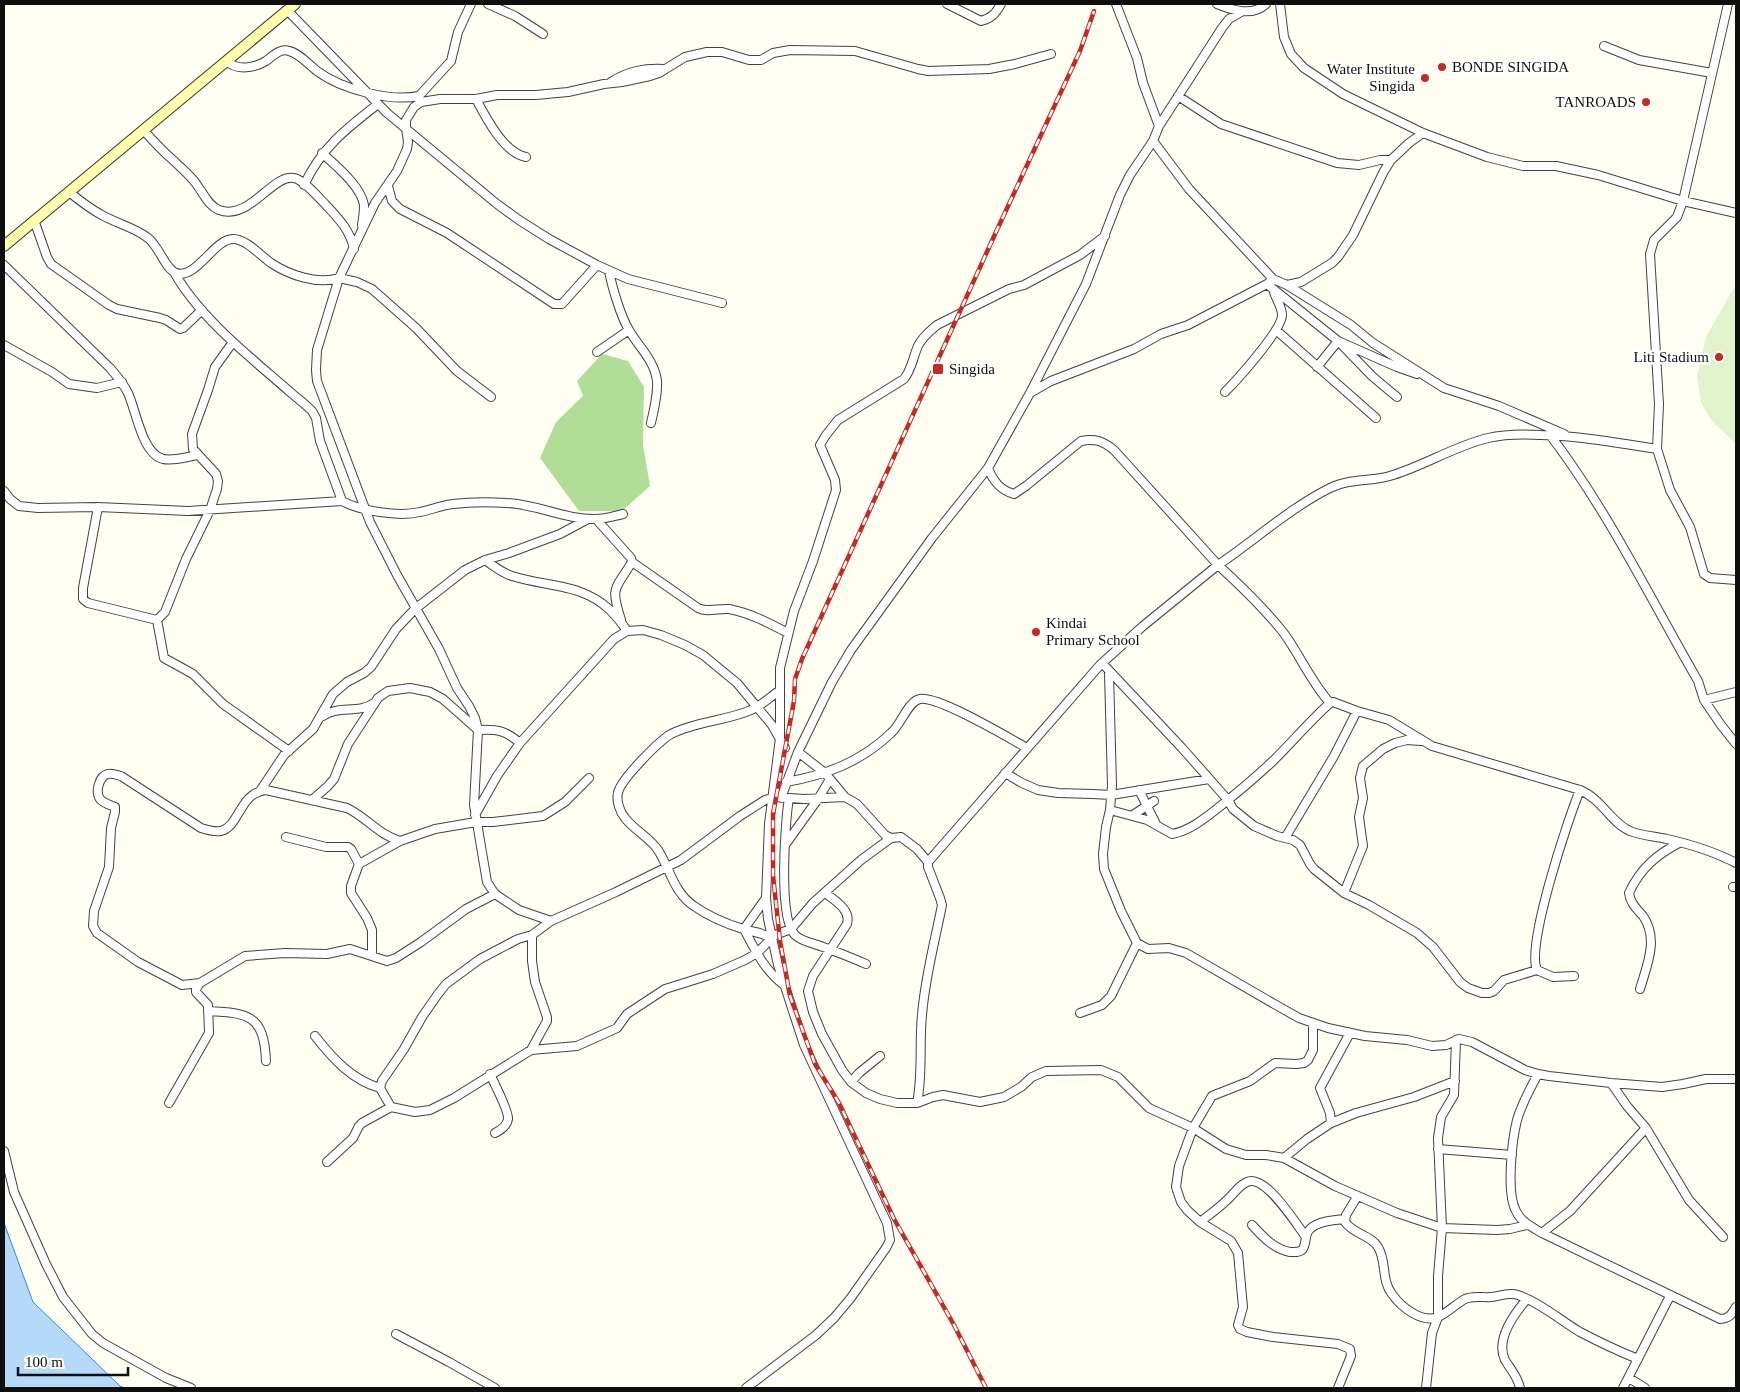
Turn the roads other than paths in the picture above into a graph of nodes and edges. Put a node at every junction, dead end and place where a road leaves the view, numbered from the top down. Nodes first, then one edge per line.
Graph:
1 (471, 4) edge
2 (488, 4) edge
3 (947, 4) edge
4 (1001, 4) edge
5 (1116, 4) edge
6 (1217, 4) edge
7 (1266, 4) edge
8 (1280, 4) edge
9 (1728, 4) edge
10 (291, 7) edge
11 (1241, 12) junction
12 (543, 34) dead end
13 (1604, 46) dead end
14 (1050, 54) dead end
15 (227, 61) junction
16 (1712, 73) junction
17 (366, 92) junction
18 (1178, 96) junction
19 (476, 99) junction
20 (378, 104) junction
21 (1159, 126) junction
22 (406, 128) junction
23 (143, 130) junction
24 (1423, 133) junction
25 (1153, 141) junction
26 (322, 153) junction
27 (526, 157) dead end
28 (1391, 160) junction
29 (304, 185) junction
30 (388, 186) junction
31 (69, 192) junction
32 (1683, 201) junction
33 (1736, 213) edge
34 (34, 220) junction
35 (361, 235) junction
36 (1105, 236) junction
37 (4, 246) edge
38 (354, 249) junction
39 (4, 265) edge
40 (597, 265) junction
41 (610, 271) junction
42 (174, 272) junction
43 (339, 278) junction
44 (1271, 284) junction
45 (1288, 286) junction
46 (722, 303) dead end
47 (202, 310) junction
48 (628, 330) junction
49 (1276, 330) junction
50 (1338, 341) junction
51 (233, 342) junction
52 (4, 345) edge
53 (597, 352) dead end
54 (1317, 367) junction
55 (1428, 378) junction
56 (122, 382) junction
57 (1225, 392) dead end
58 (1030, 393) junction
59 (1396, 397) dead end
60 (491, 398) dead end
61 (1376, 418) dead end
62 (651, 423) dead end
63 (1550, 435) junction
64 (1568, 436) junction
65 (1658, 449) junction
66 (197, 455) junction
67 (988, 468) junction
68 (4, 491) edge
69 (342, 501) junction
70 (98, 507) junction
71 (365, 508) junction
72 (210, 510) junction
73 (622, 514) dead end
74 (592, 519) junction
75 (485, 560) junction
76 (632, 562) junction
77 (1218, 566) junction
78 (1736, 580) edge
79 (415, 608) junction
80 (157, 620) junction
81 (622, 622) junction
82 (627, 631) junction
83 (788, 633) junction
84 (1102, 663) junction
85 (1109, 673) junction
86 (779, 691) junction
87 (1736, 692) edge
88 (1704, 700) junction
89 (374, 703) junction
90 (1330, 703) junction
91 (757, 707) junction
92 (1357, 711) junction
93 (321, 717) junction
94 (478, 730) junction
95 (780, 738) junction
96 (1423, 742) junction
97 (520, 743) junction
98 (1736, 744) edge
99 (785, 748) dead end
100 (1027, 748) junction
101 (289, 751) junction
102 (798, 752) junction
103 (1005, 773) junction
104 (828, 776) junction
105 (589, 778) dead end
106 (1209, 779) junction
107 (786, 782) junction
108 (1139, 790) junction
109 (1580, 790) junction
110 (260, 791) junction
111 (1111, 795) junction
112 (845, 797) junction
113 (772, 798) junction
114 (781, 798) junction
115 (789, 798) junction
116 (818, 799) junction
117 (312, 800) junction
118 (1228, 800) junction
119 (1154, 801) dead end
120 (1146, 807) junction
121 (1110, 810) junction
122 (1133, 815) junction
123 (475, 819) junction
124 (1156, 824) junction
125 (286, 837) dead end
126 (891, 838) junction
127 (1284, 838) junction
128 (400, 841) junction
129 (1679, 843) junction
130 (784, 845) junction
131 (928, 862) junction
132 (1736, 863) edge
133 (359, 864) junction
134 (668, 868) junction
135 (825, 893) junction
136 (495, 894) junction
137 (1344, 894) junction
138 (766, 898) junction
139 (551, 921) junction
140 (744, 929) junction
141 (791, 929) junction
142 (532, 935) junction
143 (771, 938) junction
144 (1138, 943) junction
145 (831, 950) junction
146 (757, 953) junction
147 (372, 956) junction
148 (866, 964) dead end
149 (1537, 970) junction
150 (1574, 976) dead end
151 (200, 982) junction
152 (784, 985) junction
153 (1640, 988) dead end
154 (208, 1011) junction
155 (1080, 1013) dead end
156 (1313, 1023) junction
157 (1350, 1033) junction
158 (315, 1036) dead end
159 (1456, 1040) junction
160 (531, 1050) junction
161 (880, 1056) dead end
162 (266, 1061) dead end
163 (490, 1074) junction
164 (1538, 1074) junction
165 (1736, 1079) edge
166 (1455, 1081) junction
167 (851, 1082) junction
168 (1611, 1083) junction
169 (380, 1088) junction
170 (169, 1103) dead end
171 (917, 1103) junction
172 (391, 1107) junction
173 (1331, 1123) junction
174 (1192, 1128) junction
175 (1646, 1128) junction
176 (495, 1133) dead end
177 (1438, 1149) junction
178 (4, 1151) edge
179 (1512, 1155) junction
180 (1284, 1158) junction
181 (327, 1162) dead end
182 (1357, 1197) junction
183 (1344, 1219) junction
184 (1200, 1222) junction
185 (1252, 1225) dead end
186 (1528, 1225) junction
187 (1442, 1228) junction
188 (1542, 1233) junction
189 (1306, 1237) junction
190 (1723, 1237) dead end
191 (1670, 1296) junction
192 (1527, 1298) junction
193 (1736, 1307) edge
194 (1438, 1317) junction
195 (396, 1334) dead end
196 (1638, 1359) junction
197 (1629, 1378) junction
198 (191, 1388) edge
199 (495, 1388) edge
200 (746, 1388) edge
201 (1338, 1388) edge
202 (1426, 1388) edge
203 (1520, 1388) edge
204 (1623, 1388) edge
205 (1645, 1388) edge

1 - 17 street
2 - 12 street
3 - 4 street
5 - 21 street
6 - 11 street
7 - 11 street
8 - 24 street
9 - 16 street
10 - 15 main road
10 - 17 street
11 - 18 street
13 - 16 street
14 - 19 street
15 - 17 street
15 - 23 main road
16 - 32 street
17 - 20 street
18 - 21 street
18 - 28 street
19 - 22 street
19 - 27 street
20 - 22 street
20 - 26 street
21 - 25 street
22 - 30 street
22 - 40 street
23 - 29 street
23 - 31 main road
24 - 28 street
24 - 32 street
25 - 36 street
25 - 44 street
26 - 29 street
26 - 35 street
28 - 45 street
29 - 38 street
30 - 35 street
30 - 40 street
31 - 34 main road
31 - 42 street
32 - 33 street
32 - 65 street
34 - 37 main road
34 - 47 street
35 - 38 street
36 - 58 street
36 - 83 street
38 - 43 street
39 - 56 street
40 - 41 street
41 - 46 street
41 - 48 street
42 - 43 street
42 - 47 street
43 - 60 street
43 - 71 street
44 - 45 street
44 - 49 street
44 - 50 street
44 - 58 street
45 - 55 street
47 - 51 street
48 - 53 street
48 - 62 street
49 - 54 street
49 - 57 street
50 - 54 street
50 - 55 street
50 - 59 street
51 - 66 street
51 - 69 street
52 - 56 street
54 - 61 street
55 - 64 street
56 - 66 street
58 - 67 street
63 - 64 street
63 - 77 street
63 - 88 street
64 - 65 street
65 - 78 street
66 - 72 street
67 - 77 street
67 - 102 street
68 - 70 street
69 - 71 street
69 - 72 street
70 - 72 street
70 - 80 street
71 - 74 street
71 - 79 street
72 - 80 street
73 - 74 street
74 - 75 street
74 - 76 street
75 - 79 street
75 - 81 street
76 - 81 street
76 - 83 street
77 - 84 street
77 - 90 street
79 - 93 street
79 - 94 street
80 - 101 street
81 - 82 street
82 - 91 street
82 - 97 street
83 - 86 street
84 - 85 street
84 - 100 street
85 - 106 street
85 - 111 street
86 - 91 street
86 - 95 street
87 - 88 street
88 - 98 street
89 - 93 street
89 - 94 street
89 - 117 street
90 - 92 street
90 - 118 street
91 - 95 street
91 - 134 street
92 - 96 street
92 - 127 street
93 - 101 street
94 - 97 street
94 - 123 street
95 - 99 street
95 - 113 street
96 - 109 street
96 - 137 street
97 - 123 street
100 - 103 street
100 - 104 street
101 - 110 street
102 - 104 street
102 - 107 street
103 - 111 street
103 - 131 street
104 - 107 street
104 - 112 street
104 - 116 street
105 - 123 street
106 - 108 street
106 - 118 street
107 - 114 street
108 - 111 street
108 - 120 street
109 - 129 street
109 - 149 street
110 - 117 street
110 - 151 street
111 - 121 street
112 - 116 street
112 - 126 street
113 - 114 street
113 - 134 street
113 - 138 street
114 - 115 street
115 - 116 street
115 - 130 street
116 - 130 street
117 - 128 street
118 - 124 street
118 - 127 street
119 - 120 street
120 - 122 street
120 - 124 street
121 - 122 street
121 - 144 street
122 - 124 street
123 - 128 street
123 - 136 street
125 - 133 street
126 - 131 street
126 - 135 street
127 - 137 street
128 - 133 street
129 - 132 street
129 - 153 street
130 - 141 street
131 - 171 street
133 - 147 street
134 - 139 street
134 - 140 street
135 - 141 street
135 - 145 street
136 - 139 street
136 - 147 street
137 - 149 street
138 - 140 street
138 - 143 street
139 - 142 street
140 - 143 street
140 - 146 street
141 - 143 street
141 - 145 street
142 - 160 street
142 - 169 street
143 - 146 street
143 - 152 street
144 - 155 street
144 - 156 street
145 - 148 street
145 - 167 street
146 - 152 street
146 - 160 street
147 - 151 street
149 - 150 street
151 - 154 street
152 - 200 street
154 - 162 street
154 - 170 street
156 - 157 street
156 - 174 street
157 - 159 street
157 - 173 street
158 - 169 street
159 - 164 street
159 - 166 street
160 - 163 street
161 - 167 street
163 - 172 street
163 - 176 street
164 - 168 street
164 - 179 street
165 - 168 street
166 - 173 street
166 - 177 street
167 - 171 street
168 - 175 street
169 - 172 street
171 - 174 street
172 - 181 street
173 - 180 street
174 - 180 street
174 - 184 street
175 - 188 street
175 - 190 street
177 - 179 street
177 - 187 street
178 - 198 street
179 - 186 street
180 - 182 street
182 - 183 street
182 - 187 street
183 - 189 street
183 - 194 street
184 - 189 street
184 - 201 street
185 - 189 street
186 - 187 street
186 - 188 street
187 - 194 street
188 - 191 street
191 - 193 street
191 - 196 street
192 - 194 street
192 - 196 street
192 - 203 street
194 - 202 street
195 - 199 street
196 - 197 street
197 - 204 street
197 - 205 street

